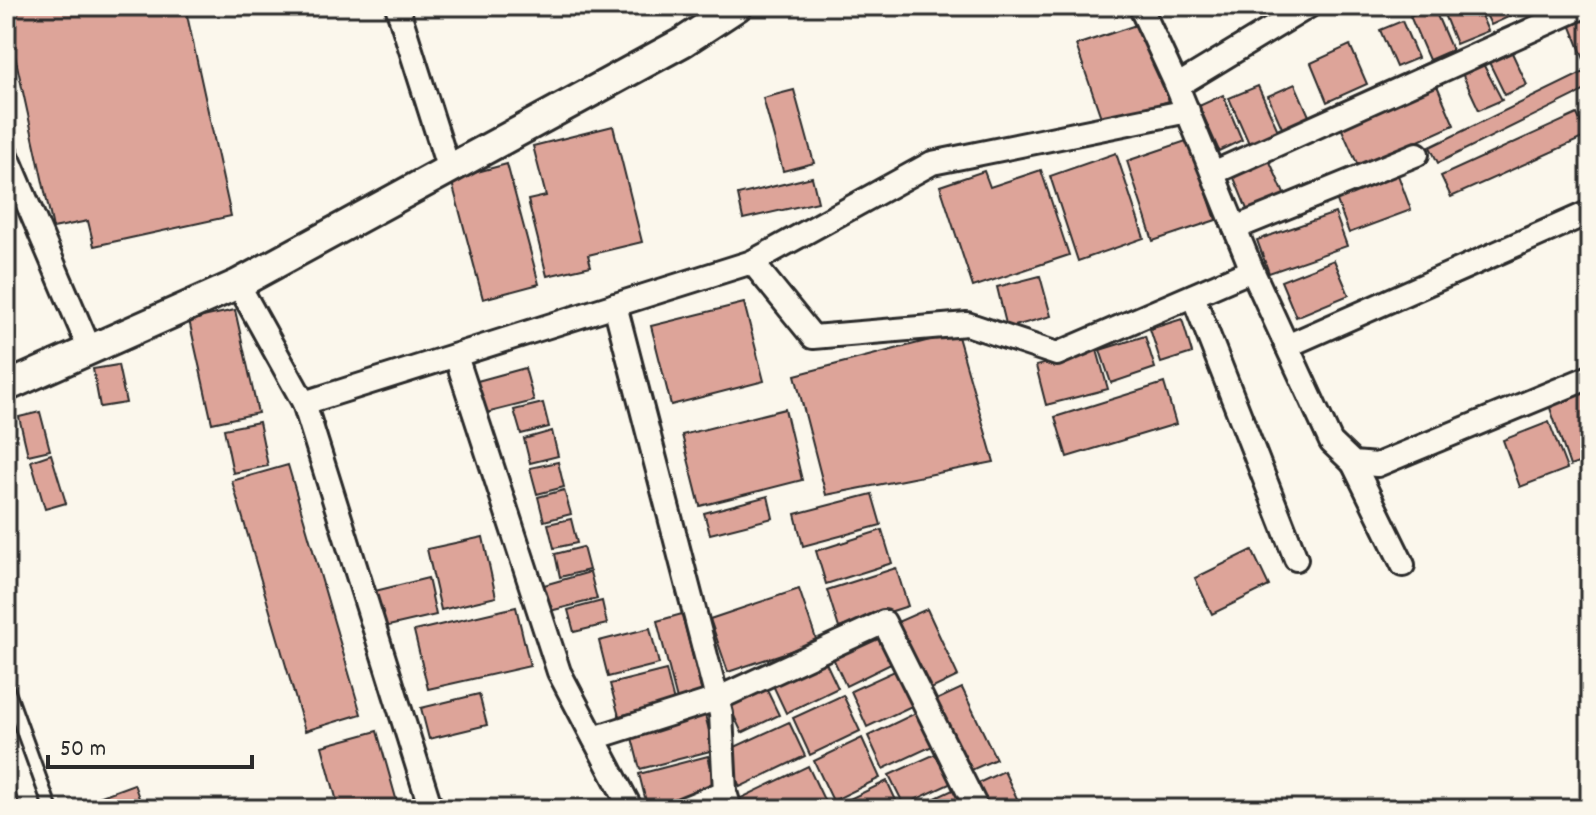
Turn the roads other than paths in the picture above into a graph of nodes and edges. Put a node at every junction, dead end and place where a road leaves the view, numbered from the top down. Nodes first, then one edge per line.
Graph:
1 (397, 6) edge
2 (738, 6) edge
3 (1140, 6) edge
4 (1309, 6) edge
5 (1585, 6) edge
6 (1177, 86) junction
7 (1188, 111) junction
8 (6, 153) edge
9 (1417, 154) dead end
10 (449, 170) junction
11 (1213, 173) junction
12 (1590, 212) edge
13 (1235, 228) junction
14 (752, 262) junction
15 (1252, 270) junction
16 (238, 284) junction
17 (1193, 296) junction
18 (615, 305) junction
19 (1287, 346) junction
20 (90, 350) junction
21 (456, 356) junction
22 (1590, 377) edge
23 (6, 387) edge
24 (304, 403) junction
25 (1353, 463) junction
26 (1296, 559) dead end
27 (1403, 565) dead end
28 (6, 685) edge
29 (717, 699) junction
30 (594, 738) junction
31 (728, 800) edge
32 (51, 809) edge
33 (431, 809) edge
34 (631, 809) edge
35 (683, 809) edge
36 (977, 809) edge

1 - 10 street
2 - 10 street
3 - 6 street
4 - 6 street
5 - 11 street
6 - 7 street
7 - 11 street
7 - 14 street
8 - 20 street
9 - 13 street
10 - 16 street
11 - 13 street
12 - 19 street
13 - 15 street
14 - 17 street
14 - 18 street
15 - 17 street
15 - 19 street
16 - 20 street
16 - 24 street
17 - 26 street
18 - 21 street
18 - 29 street
19 - 25 street
20 - 23 street
21 - 24 street
21 - 30 street
22 - 25 street
24 - 33 street
25 - 27 street
28 - 32 lane
29 - 30 street
29 - 31 street
29 - 36 street
30 - 34 street
31 - 35 street

